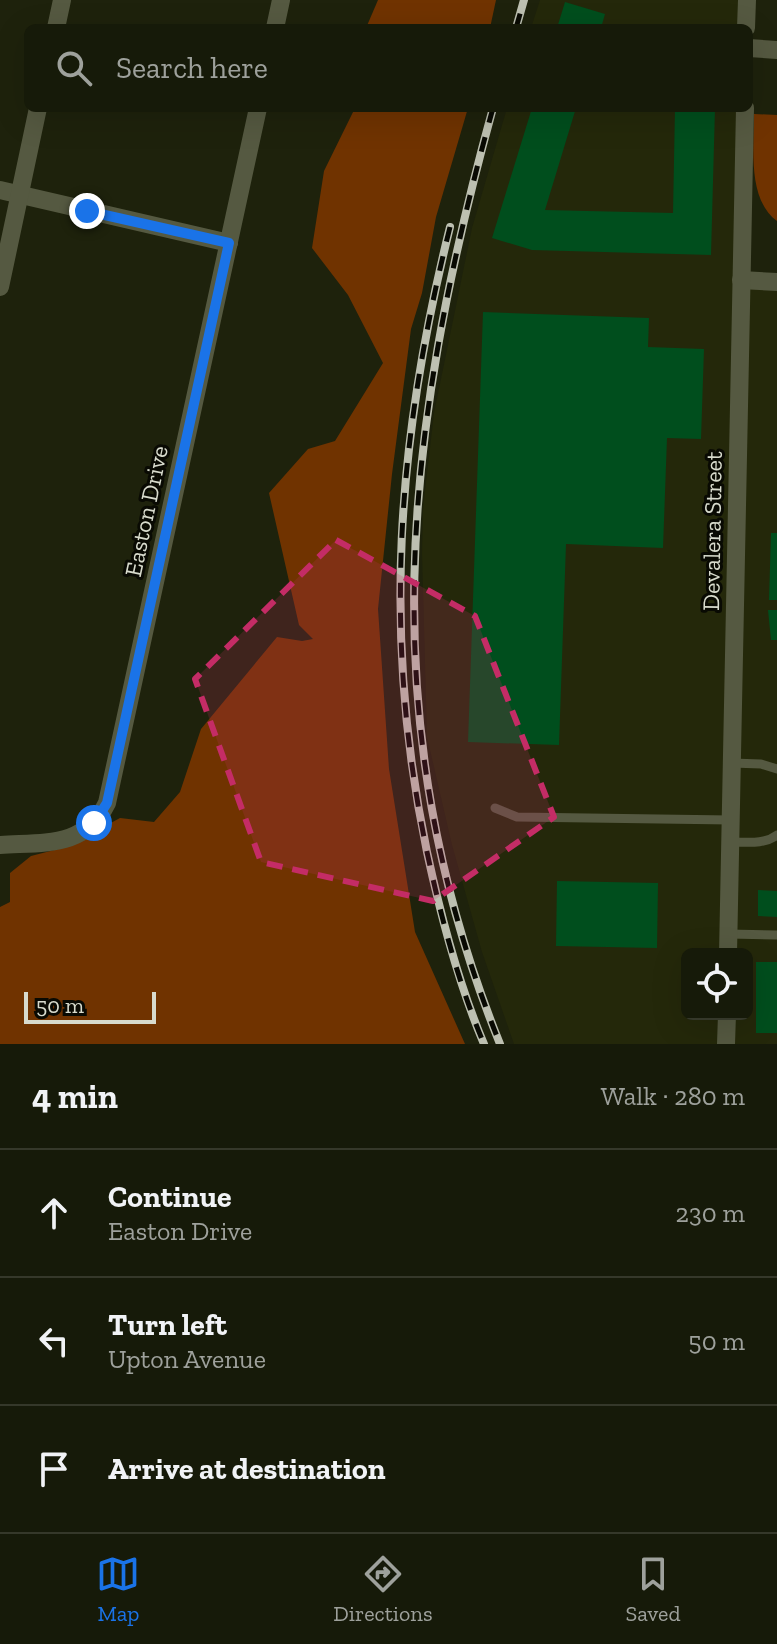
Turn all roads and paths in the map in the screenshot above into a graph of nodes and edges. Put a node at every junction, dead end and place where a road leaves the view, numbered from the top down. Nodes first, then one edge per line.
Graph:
1 (62, 0) edge
2 (281, 0) edge
3 (747, 0) edge
4 (57, 24) edge
5 (276, 24) edge
6 (746, 24) edge
7 (753, 48) edge
8 (777, 50) edge
9 (37, 112) edge
10 (257, 112) edge
11 (745, 112) edge
12 (0, 190) edge
13 (19, 194) junction
14 (229, 243) junction
15 (741, 280) junction
16 (777, 282) edge
17 (0, 287) edge
18 (732, 763) junction
19 (777, 769) edge
20 (495, 808) dead end
21 (731, 820) junction
22 (777, 835) edge
23 (730, 842) junction
24 (0, 845) edge
25 (729, 934) junction
26 (777, 935) edge
27 (728, 948) edge
28 (727, 1020) edge
29 (726, 1044) edge

1 - 4 street
2 - 5 street
3 - 6 street
7 - 8 street
9 - 13 street
10 - 14 street, Easton Drive
11 - 15 street, Devalera Street
12 - 13 street
13 - 14 street
13 - 17 street
14 - 24 street, Easton Drive
15 - 16 street
15 - 18 street, Devalera Street
18 - 19 lane
18 - 21 street, Devalera Street
20 - 21 lane
21 - 23 street, Devalera Street
22 - 23 lane
23 - 25 street, Devalera Street
25 - 26 lane
25 - 27 street, Devalera Street
28 - 29 street

